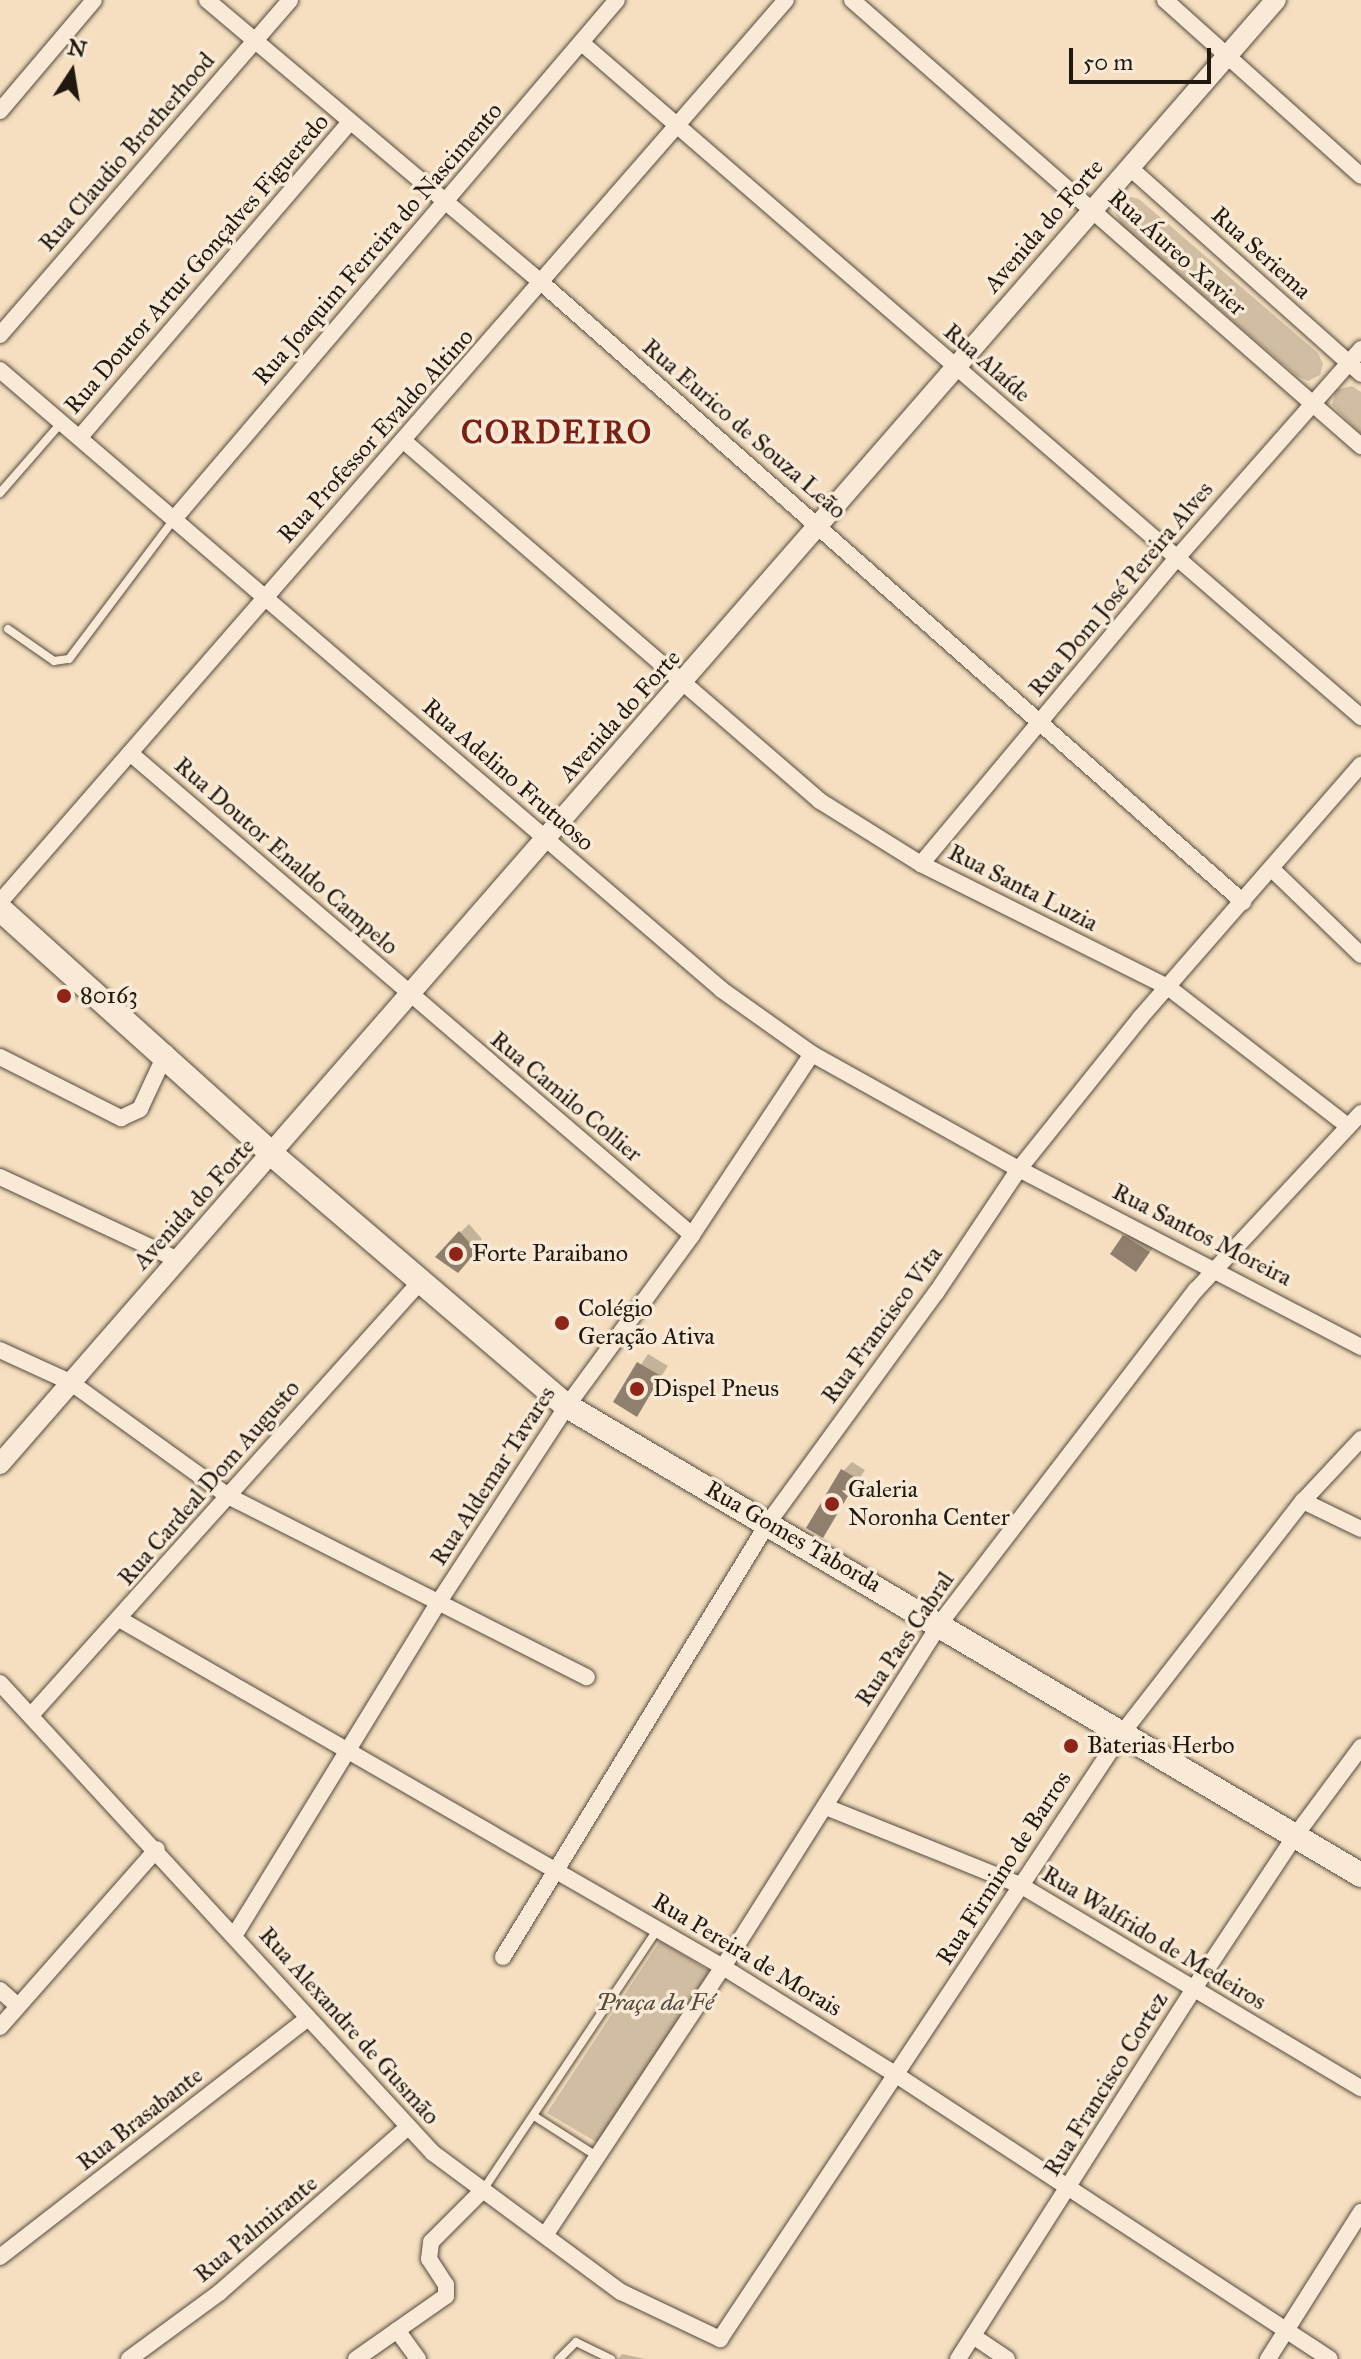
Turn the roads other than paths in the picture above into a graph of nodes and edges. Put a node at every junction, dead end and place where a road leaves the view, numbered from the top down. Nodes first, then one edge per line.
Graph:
1 (94, 0) edge
2 (207, 0) edge
3 (290, 0) edge
4 (617, 0) edge
5 (786, 0) edge
6 (852, 0) edge
7 (1165, 0) edge
8 (1276, 0) edge
9 (254, 42) junction
10 (583, 44) junction
11 (1228, 58) junction
12 (0, 111) edge
13 (350, 122) junction
14 (679, 125) junction
15 (1129, 167) junction
16 (1361, 176) edge
17 (445, 201) junction
18 (1093, 210) junction
19 (543, 284) junction
20 (0, 335) edge
21 (1361, 349) edge
22 (956, 368) junction
23 (1355, 368) edge
24 (0, 370) edge
25 (1312, 406) junction
26 (62, 422) junction
27 (80, 437) junction
28 (405, 442) junction
29 (1361, 446) edge
30 (0, 493) edge
31 (174, 519) junction
32 (820, 527) junction
33 (1176, 559) junction
34 (264, 597) junction
35 (8, 629) dead end
36 (681, 686) junction
37 (1361, 717) edge
38 (1039, 723) junction
39 (130, 753) junction
40 (1361, 765) edge
41 (546, 840) junction
42 (921, 864) junction
43 (1273, 870) junction
44 (0, 902) edge
45 (1243, 902) junction
46 (0, 909) edge
47 (1361, 955) edge
48 (1168, 987) junction
49 (409, 996) junction
50 (166, 1053) junction
51 (812, 1054) junction
52 (0, 1057) edge
53 (1361, 1113) edge
54 (1348, 1126) junction
55 (269, 1151) junction
56 (1019, 1169) junction
57 (0, 1177) edge
58 (692, 1235) junction
59 (178, 1260) junction
60 (1215, 1267) junction
61 (420, 1282) junction
62 (1361, 1347) edge
63 (0, 1350) edge
64 (70, 1382) junction
65 (567, 1406) junction
66 (1361, 1439) edge
67 (0, 1464) edge
68 (228, 1496) junction
69 (1303, 1501) junction
70 (768, 1523) junction
71 (1361, 1529) edge
72 (440, 1600) junction
73 (121, 1620) junction
74 (941, 1622) junction
75 (587, 1677) dead end
76 (0, 1683) edge
77 (33, 1713) junction
78 (1123, 1732) junction
79 (1361, 1747) edge
80 (349, 1752) junction
81 (826, 1807) junction
82 (1295, 1836) junction
83 (157, 1849) junction
84 (561, 1870) junction
85 (1361, 1875) edge
86 (1020, 1885) junction
87 (658, 1929) junction
88 (234, 1936) junction
89 (503, 1957) dead end
90 (723, 1967) junction
91 (0, 1990) edge
92 (1193, 1990) junction
93 (18, 2006) junction
94 (308, 2018) junction
95 (0, 2027) edge
96 (898, 2076) junction
97 (1361, 2088) edge
98 (534, 2116) junction
99 (407, 2128) junction
100 (595, 2155) junction
101 (1070, 2186) junction
102 (483, 2190) junction
103 (1361, 2212) edge
104 (546, 2234) junction
105 (0, 2257) edge
106 (397, 2330) junction
107 (1287, 2330) junction
108 (973, 2336) junction
109 (714, 2339) joint
110 (129, 2359) edge
111 (356, 2359) edge
112 (418, 2359) edge
113 (559, 2359) edge
114 (611, 2359) edge
115 (958, 2359) edge
116 (1007, 2359) edge
117 (1268, 2359) edge
118 (1330, 2359) edge

1 - 12 street
2 - 9 street, Rua Eurico de Souza Leão
3 - 9 street, Rua Claudio Brotherhood
4 - 10 street, Rua Joaquim Ferreira do Nascimento
5 - 14 street, Rua Professor Evaldo Altino
6 - 18 street, Rua Áureo Xavier
7 - 11 street
8 - 11 street, Avenida do Forte
9 - 13 street, Rua Eurico de Souza Leão
9 - 20 street, Rua Claudio Brotherhood
10 - 14 street, Rua Alaíde
10 - 17 street, Rua Joaquim Ferreira do Nascimento
11 - 15 street, Avenida do Forte
11 - 16 street
13 - 17 street, Rua Eurico de Souza Leão
13 - 27 street, Rua Doutor Artur Gonçalves Figueredo
14 - 19 street, Rua Professor Evaldo Altino
14 - 22 street, Rua Alaíde
15 - 18 street, Avenida do Forte
15 - 23 street, Rua Seriema
17 - 19 street, Rua Eurico de Souza Leão
17 - 31 street, Rua Joaquim Ferreira do Nascimento
18 - 22 street, Avenida do Forte
18 - 25 street, Rua Áureo Xavier
19 - 28 street, Rua Professor Evaldo Altino
19 - 32 street, Rua Eurico de Souza Leão
21 - 23 street, Rua Dom José Pereira Alves
22 - 32 street, Avenida do Forte
22 - 33 street, Rua Alaíde
23 - 25 street, Rua Dom José Pereira Alves
24 - 26 street, Rua Adelino Frutuoso
25 - 29 street, Rua Áureo Xavier
25 - 33 street, Rua Dom José Pereira Alves
26 - 27 street, Rua Adelino Frutuoso
26 - 30 lane
27 - 31 street, Rua Adelino Frutuoso
28 - 34 street, Rua Professor Evaldo Altino
28 - 36 street, Rua Santa Luzia
31 - 34 street, Rua Adelino Frutuoso
31 - 35 lane
32 - 36 street, Avenida do Forte
32 - 38 street, Rua Eurico de Souza Leão
33 - 37 street, Rua Alaíde
33 - 38 street, Rua Dom José Pereira Alves
34 - 39 street, Rua Professor Evaldo Altino
34 - 41 street, Rua Adelino Frutuoso
36 - 41 street, Avenida do Forte
36 - 42 street, Rua Santa Luzia
38 - 42 street, Rua Dom José Pereira Alves
38 - 45 street, Rua Eurico de Souza Leão
39 - 44 street, Rua Professor Evaldo Altino
39 - 49 street, Rua Doutor Enaldo Campelo
40 - 43 street, Rua Francisco Vita
41 - 49 street, Avenida do Forte
41 - 51 street, Rua Adelino Frutuoso
42 - 48 street, Rua Santa Luzia
43 - 45 street, Rua Francisco Vita
43 - 47 street
45 - 48 street, Rua Francisco Vita
46 - 50 main road, Rua Gomes Taborda
48 - 54 street, Rua Santa Luzia
48 - 56 street, Rua Francisco Vita
49 - 55 street, Avenida do Forte
49 - 58 street, Rua Camilo Collier
50 - 52 street
50 - 55 main road, Rua Gomes Taborda
51 - 56 street, Rua Adelino Frutuoso
51 - 58 street, Rua Aldemar Tavares
53 - 54 street, Rua Paes Cabral
54 - 60 street, Rua Paes Cabral
55 - 59 street, Avenida do Forte
55 - 61 main road, Rua Gomes Taborda
56 - 60 street, Rua Santos Moreira
56 - 70 street, Rua Francisco Vita
57 - 59 street
58 - 65 street, Rua Aldemar Tavares
59 - 64 street, Avenida do Forte
60 - 62 street, Rua Santos Moreira
60 - 74 street, Rua Paes Cabral
61 - 65 main road, Rua Gomes Taborda
61 - 68 street, Rua Cardeal Dom Augusto
63 - 64 street
64 - 67 street, Avenida do Forte
64 - 68 street
65 - 70 main road, Rua Gomes Taborda
65 - 72 street, Rua Aldemar Tavares
66 - 69 street, Rua Firmino de Barros
68 - 72 street
68 - 73 street, Rua Cardeal Dom Augusto
69 - 71 street
69 - 78 street, Rua Firmino de Barros
70 - 74 main road, Rua Gomes Taborda
70 - 84 street, Rua Francisco Vita
72 - 75 street
72 - 80 street, Rua Aldemar Tavares
73 - 77 street, Rua Cardeal Dom Augusto
73 - 80 street, Rua Pereira de Morais
74 - 78 main road, Rua Gomes Taborda
74 - 81 street, Rua Paes Cabral
76 - 77 street, Rua Alexandre de Gusmão
77 - 83 street, Rua Alexandre de Gusmão
78 - 82 main road, Rua Gomes Taborda
78 - 86 street, Rua Firmino de Barros
79 - 82 street, Rua Francisco Cortez
80 - 84 street, Rua Pereira de Morais
80 - 88 street, Rua Aldemar Tavares
81 - 86 street, Rua Walfrido de Medeiros
81 - 90 street, Rua Paes Cabral
82 - 85 main road, Rua Gomes Taborda
82 - 92 street, Rua Francisco Cortez
83 - 88 street, Rua Alexandre de Gusmão
83 - 93 street
84 - 87 street, Rua Pereira de Morais
84 - 89 street, Rua Francisco Vita
86 - 92 street, Rua Walfrido de Medeiros
86 - 96 street, Rua Firmino de Barros
87 - 90 street, Rua Pereira de Morais
87 - 98 lane
88 - 94 street, Rua Alexandre de Gusmão
90 - 96 street, Rua Pereira de Morais
90 - 100 street, Rua Paes Cabral
91 - 93 street
92 - 97 street, Rua Walfrido de Medeiros
92 - 101 street, Rua Francisco Cortez
93 - 95 street
94 - 99 street, Rua Alexandre de Gusmão
94 - 105 street, Rua Brasabante
96 - 101 street, Rua Pereira de Morais
96 - 109 street, Rua Firmino de Barros
98 - 100 lane
98 - 102 lane
99 - 102 street, Rua Alexandre de Gusmão
99 - 110 street, Rua Palmirante
100 - 104 street, Rua Paes Cabral
101 - 107 street, Rua Pereira de Morais
101 - 108 street, Rua Francisco Cortez
102 - 104 street, Rua Alexandre de Gusmão
102 - 106 street
103 - 107 street
104 - 109 street, Rua Alexandre de Gusmão
106 - 111 street
106 - 112 street
107 - 117 street
107 - 118 street, Rua Pereira de Morais
108 - 115 street, Rua Francisco Cortez
108 - 116 street
113 - 114 lane

